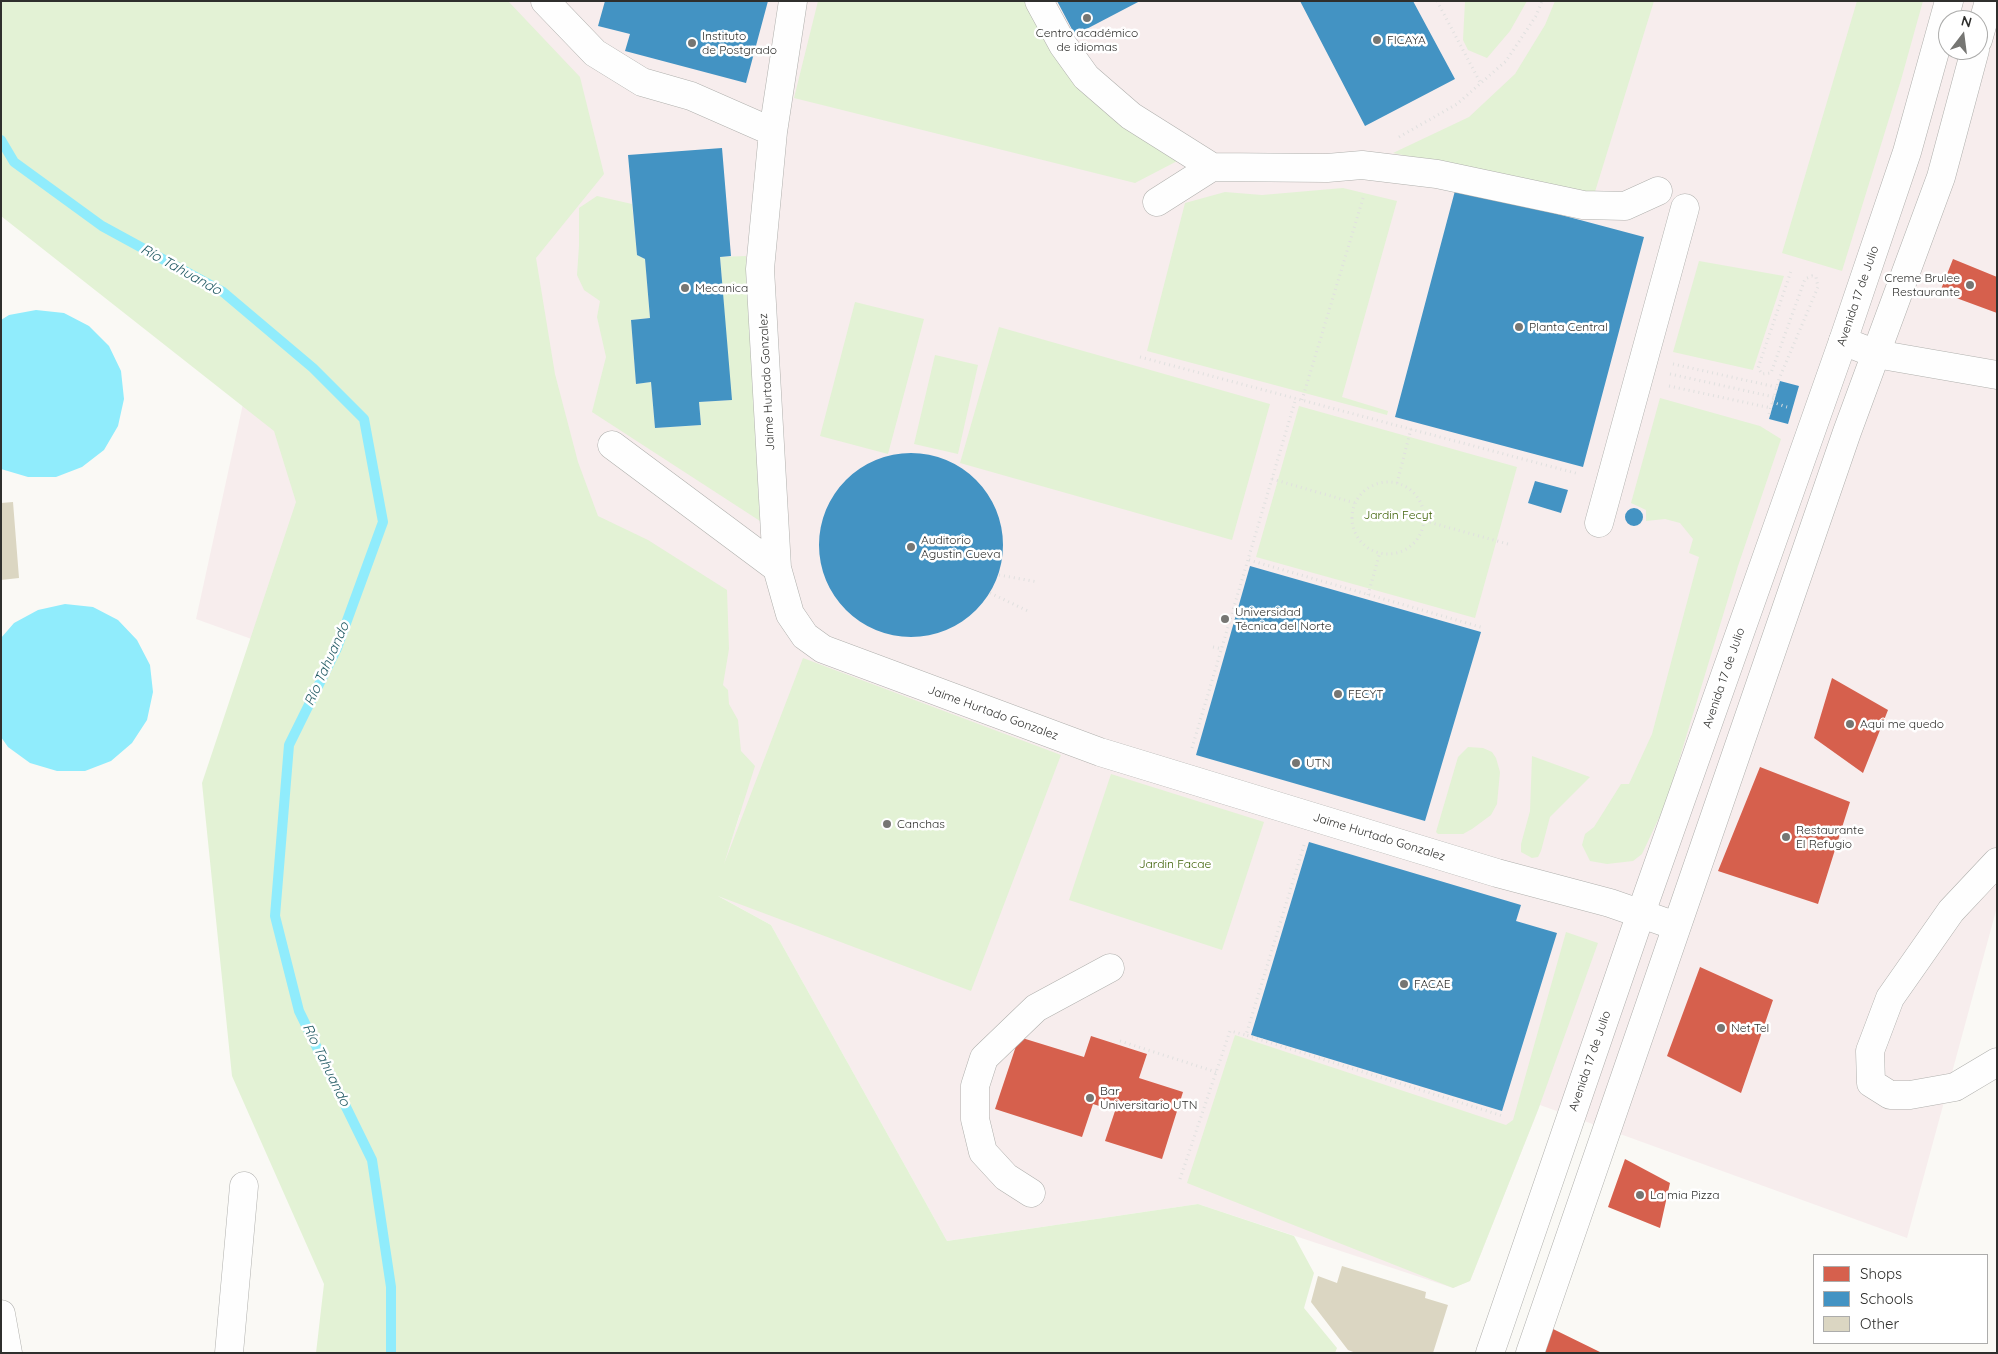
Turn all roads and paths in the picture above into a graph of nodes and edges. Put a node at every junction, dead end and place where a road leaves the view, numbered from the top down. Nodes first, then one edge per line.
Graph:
1 (545, 1) edge
2 (793, 1) edge
3 (1039, 1) edge
4 (1437, 1) edge
5 (1542, 1) edge
6 (1949, 1) edge
7 (1972, 60) edge
8 (1481, 84) junction
9 (772, 132) junction
10 (1392, 141) dead end
11 (1212, 167) junction
12 (1366, 189) dead end
13 (1658, 191) dead end
14 (1157, 202) dead end
15 (1685, 208) dead end
16 (1791, 271) dead end
17 (1843, 341) junction
18 (1876, 354) junction
19 (1140, 357) dead end
20 (1665, 362) dead end
21 (1662, 373) dead end
22 (1997, 375) edge
23 (1668, 385) dead end
24 (1776, 387) junction
25 (1774, 397) junction
26 (1296, 398) junction
27 (1302, 400) junction
28 (1772, 402) junction
29 (1771, 408) junction
30 (1792, 409) dead end
31 (1769, 414) dead end
32 (1412, 429) junction
33 (612, 445) dead end
34 (1585, 476) dead end
35 (1272, 480) junction
36 (1397, 482) junction
37 (1355, 504) junction
38 (1425, 521) junction
39 (1599, 523) dead end
40 (1508, 544) dead end
41 (1380, 552) junction
42 (1249, 560) junction
43 (776, 568) junction
44 (999, 575) dead end
45 (1038, 582) dead end
46 (990, 593) dead end
47 (1368, 595) junction
48 (1030, 612) dead end
49 (1484, 628) dead end
50 (1214, 647) dead end
51 (1222, 649) junction
52 (1191, 750) dead end
53 (1307, 838) dead end
54 (1997, 862) edge
55 (1640, 913) junction
56 (1676, 926) junction
57 (1110, 968) dead end
58 (1246, 1035) junction
59 (1120, 1041) dead end
60 (1997, 1062) edge
61 (1216, 1072) junction
62 (1504, 1116) dead end
63 (1180, 1180) dead end
64 (244, 1186) dead end
65 (1032, 1193) dead end
66 (1, 1314) edge
67 (8, 1353) edge
68 (229, 1353) edge
69 (1490, 1353) edge
70 (1530, 1353) edge

1 - 9 main road
2 - 9 main road, Jaime Hurtado Gonzalez
3 - 11 main road
4 - 8 path
5 - 8 path
6 - 17 main road, Avenida 17 de Julio
7 - 18 main road
8 - 10 path
9 - 43 main road, Jaime Hurtado Gonzalez
11 - 13 main road
11 - 14 main road
12 - 27 path
15 - 39 main road
16 - 24 path
17 - 18 main road
17 - 55 main road, Avenida 17 de Julio
18 - 22 main road
18 - 56 main road
19 - 26 path
20 - 24 path
21 - 25 path
23 - 29 path
24 - 25 path
25 - 28 path
26 - 27 path
26 - 35 path
27 - 32 path
28 - 29 path
28 - 30 path
29 - 31 path
32 - 34 path
32 - 36 path
33 - 43 main road
35 - 37 path
35 - 42 path
36 - 37 path
36 - 38 path
37 - 41 path
38 - 40 path
38 - 41 path
41 - 47 path
42 - 47 path
42 - 51 path
43 - 55 main road, Jaime Hurtado Gonzalez
44 - 45 path
46 - 48 path
47 - 49 path
50 - 51 path
51 - 52 path
53 - 58 path
54 - 60 main road
55 - 56 main road, Jaime Hurtado Gonzalez
55 - 69 main road, Avenida 17 de Julio
56 - 70 main road
57 - 65 main road
58 - 61 path
58 - 62 path
59 - 61 path
61 - 63 path
64 - 68 main road
66 - 67 main road

